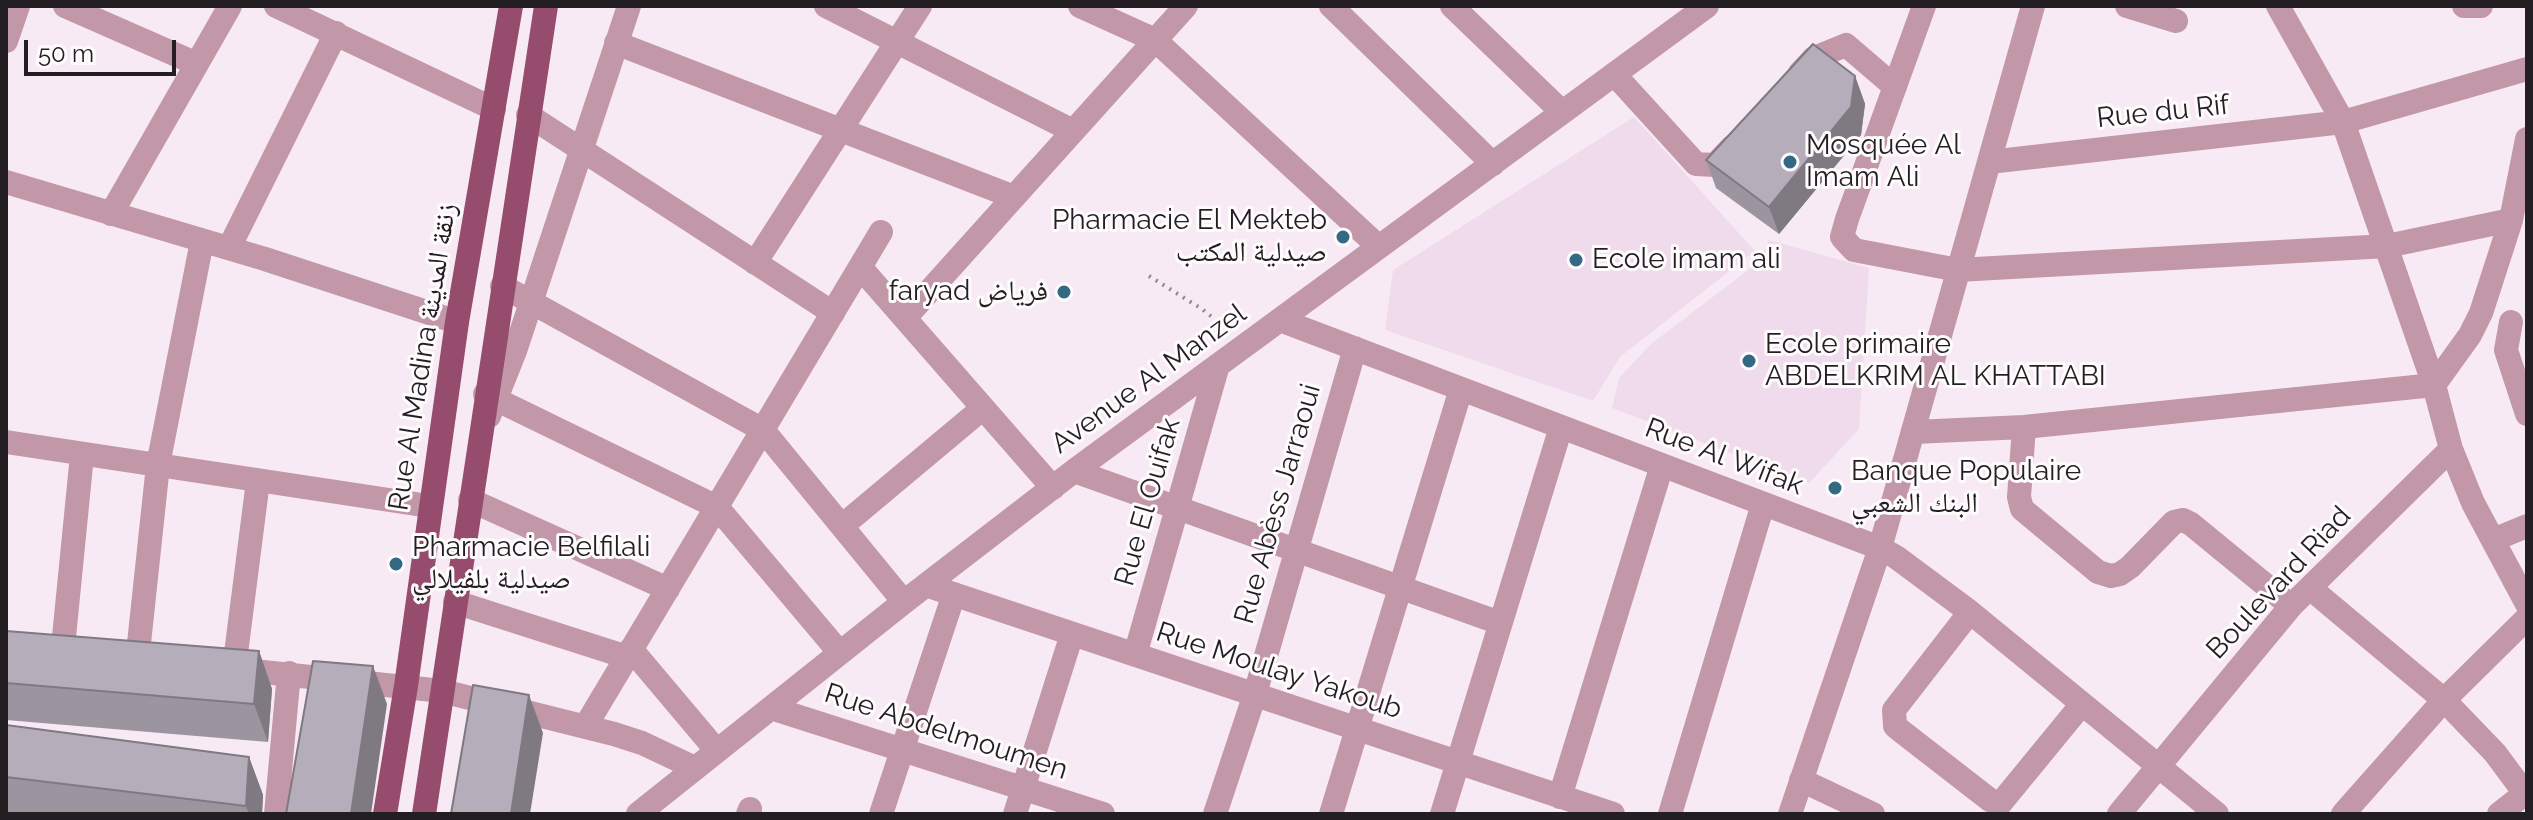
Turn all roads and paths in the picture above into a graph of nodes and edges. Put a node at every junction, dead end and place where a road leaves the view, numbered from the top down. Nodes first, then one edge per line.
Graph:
1 (18, 6) edge
2 (65, 6) edge
3 (230, 6) edge
4 (511, 6) edge
5 (546, 6) edge
6 (629, 6) edge
7 (826, 6) edge
8 (920, 6) edge
9 (1080, 6) edge
10 (1186, 6) edge
11 (1331, 6) edge
12 (1452, 6) edge
13 (1707, 6) edge
14 (1924, 6) edge
15 (2033, 6) edge
16 (2127, 6) edge
17 (2278, 6) edge
18 (2464, 6) edge
19 (2481, 6) edge
20 (291, 9) edge
21 (2176, 21) dead end
22 (336, 33) junction
23 (1155, 40) junction
24 (6, 41) edge
25 (897, 42) junction
26 (616, 43) junction
27 (197, 64) junction
28 (2527, 69) edge
29 (1614, 74) junction
30 (1895, 87) junction
31 (1784, 90) edge
32 (494, 109) junction
33 (1562, 112) junction
34 (528, 115) junction
35 (2343, 122) junction
36 (840, 130) junction
37 (1073, 131) junction
38 (1744, 133) edge
39 (2527, 139) edge
40 (582, 150) junction
41 (1989, 162) junction
42 (1493, 164) junction
43 (6, 182) edge
44 (1014, 197) junction
45 (111, 214) junction
46 (2511, 220) junction
47 (881, 232) dead end
48 (202, 241) junction
49 (2387, 246) junction
50 (1379, 247) junction
51 (229, 248) junction
52 (755, 263) junction
53 (860, 267) junction
54 (1958, 270) junction
55 (1149, 276) dead end
56 (502, 286) junction
57 (531, 302) junction
58 (833, 313) junction
59 (2481, 313) junction
60 (905, 318) junction
61 (1280, 320) junction
62 (457, 322) junction
63 (2519, 323) edge
64 (1245, 345) junction
65 (1355, 348) junction
66 (1218, 365) junction
67 (2434, 385) junction
68 (1461, 389) junction
69 (491, 397) junction
70 (983, 408) junction
71 (2527, 414) edge
72 (1561, 427) junction
73 (2024, 427) junction
74 (763, 430) junction
75 (1914, 432) junction
76 (6, 442) edge
77 (2451, 449) junction
78 (82, 455) junction
79 (158, 465) junction
80 (1662, 465) junction
81 (1074, 471) junction
82 (258, 481) junction
83 (1053, 488) junction
84 (470, 500) junction
85 (1763, 504) junction
86 (429, 506) junction
87 (717, 507) junction
88 (1179, 509) junction
89 (842, 526) junction
90 (2527, 526) edge
91 (2493, 540) junction
92 (1880, 548) junction
93 (1296, 551) junction
94 (926, 585) junction
95 (1400, 588) junction
96 (2310, 588) junction
97 (668, 589) junction
98 (954, 594) junction
99 (455, 602) junction
100 (904, 602) junction
101 (2527, 604) edge
102 (2291, 606) junction
103 (1970, 612) junction
104 (2527, 618) edge
105 (1500, 623) junction
106 (1072, 634) junction
107 (629, 653) junction
108 (840, 653) junction
109 (34, 655) edge
110 (1135, 655) junction
111 (62, 657) junction
112 (137, 662) junction
113 (164, 664) edge
114 (206, 667) edge
115 (234, 669) junction
116 (289, 673) junction
117 (406, 686) junction
118 (442, 691) junction
119 (1255, 694) junction
120 (2444, 700) junction
121 (2082, 704) junction
122 (771, 708) junction
123 (585, 727) junction
124 (1356, 728) junction
125 (717, 751) junction
126 (903, 751) junction
127 (1457, 762) junction
128 (2158, 765) junction
129 (695, 768) junction
130 (1801, 780) junction
131 (1023, 789) junction
132 (2526, 794) edge
133 (1560, 797) junction
134 (1088, 812) edge
135 (1605, 813) edge
136 (276, 814) edge
137 (385, 814) edge
138 (424, 814) edge
139 (638, 814) edge
140 (881, 814) edge
141 (1015, 814) edge
142 (1215, 814) edge
143 (1331, 814) edge
144 (1442, 814) edge
145 (1670, 814) edge
146 (1790, 814) edge
147 (1873, 814) edge
148 (2119, 814) edge
149 (2217, 814) edge
150 (2343, 814) edge
151 (2499, 814) edge

1 - 24 street
2 - 27 street
3 - 27 street
4 - 32 main road, Rue Al Madina زنقة المدينة
5 - 34 main road
6 - 26 street
7 - 25 street
8 - 25 street
9 - 23 street
10 - 23 street
11 - 42 street
12 - 33 street
13 - 29 street, Avenue Al Manzel
14 - 30 street
15 - 41 street
16 - 21 street
17 - 35 street
18 - 19 street
20 - 22 street
22 - 32 street
22 - 51 street
23 - 37 street
23 - 50 street
25 - 36 street
25 - 37 street
26 - 36 street
26 - 40 street
27 - 45 street
28 - 35 street, Rue du Rif
29 - 33 street, Avenue Al Manzel
29 - 38 street
30 - 31 street
30 - 54 street
32 - 62 main road, Rue Al Madina زنقة المدينة
33 - 42 street, Avenue Al Manzel
34 - 40 street
34 - 56 main road
35 - 41 street, Rue du Rif
35 - 49 street
36 - 44 street
36 - 52 street
37 - 44 street
39 - 46 street
40 - 52 street
40 - 57 street
41 - 54 street
42 - 50 street, Avenue Al Manzel
43 - 45 street
44 - 60 street
45 - 48 street
46 - 49 street
46 - 59 street
47 - 53 street
48 - 51 street
48 - 79 street
49 - 54 street
49 - 67 street
50 - 61 street, Avenue Al Manzel
51 - 62 street
52 - 58 street
53 - 58 street
53 - 60 street
54 - 75 street
55 - 64 path
56 - 57 street
56 - 69 main road
57 - 69 street
57 - 74 street
58 - 74 street
59 - 63 street
59 - 67 street
60 - 70 street
61 - 64 street, Avenue Al Manzel
61 - 65 street, Rue Al Wifak
62 - 86 main road, Rue Al Madina زنقة المدينة
63 - 71 street
64 - 66 street, Avenue Al Manzel
65 - 68 street, Rue Al Wifak
65 - 93 street, Rue Abèss Jarraoui
66 - 81 street, Avenue Al Manzel
66 - 88 street, Rue El Ouifak
67 - 73 street
67 - 77 street
68 - 72 street, Rue Al Wifak
68 - 95 street
69 - 84 main road
69 - 87 street
70 - 83 street
70 - 89 street
72 - 80 street, Rue Al Wifak
72 - 105 street
73 - 75 street
73 - 102 street
74 - 87 street
74 - 89 street
75 - 92 street
76 - 78 street
77 - 91 street
77 - 96 street, Boulevard Riad
78 - 79 street
78 - 111 street
79 - 82 street
79 - 112 street
80 - 85 street, Rue Al Wifak
80 - 133 street
81 - 83 street, Avenue Al Manzel
81 - 88 street
82 - 86 street
82 - 115 street
83 - 94 street, Avenue Al Manzel
84 - 97 street
84 - 99 main road
85 - 92 street, Rue Al Wifak
85 - 145 street
86 - 117 main road, Rue Al Madina زنقة المدينة
87 - 97 street
87 - 108 street
88 - 93 street
88 - 110 street, Rue El Ouifak
89 - 100 street
90 - 91 street
91 - 101 street
92 - 103 street, Rue Al Wifak
92 - 130 street
93 - 95 street
93 - 119 street, Rue Abèss Jarraoui
94 - 98 street, Rue Moulay Yakoub
94 - 100 street, Avenue Al Manzel
95 - 105 street
95 - 124 street
96 - 102 street, Boulevard Riad
96 - 120 street
97 - 107 street
98 - 106 street, Rue Moulay Yakoub
98 - 126 street
99 - 107 street
99 - 118 main road
100 - 108 street, Avenue Al Manzel
102 - 128 street, Boulevard Riad
103 - 121 street, Rue Al Wifak
103 - 121 street
104 - 120 street
105 - 127 street
106 - 110 street, Rue Moulay Yakoub
106 - 131 street
107 - 123 street
107 - 125 street
108 - 122 street, Avenue Al Manzel
109 - 111 street
110 - 119 street, Rue Moulay Yakoub
111 - 112 street
112 - 113 street
114 - 115 street
115 - 116 street
116 - 117 street
116 - 136 street
117 - 118 street
117 - 137 main road, Rue Al Madina زنقة المدينة
118 - 123 street
118 - 138 main road
119 - 124 street, Rue Moulay Yakoub
119 - 142 street, Rue Abèss Jarraoui
120 - 132 street
120 - 150 street
121 - 128 street, Rue Al Wifak
122 - 125 street, Avenue Al Manzel
122 - 126 street, Rue Abdelmoumen
123 - 129 street
124 - 127 street, Rue Moulay Yakoub
124 - 143 street
125 - 129 street, Avenue Al Manzel
126 - 131 street, Rue Abdelmoumen
126 - 140 street
127 - 133 street, Rue Moulay Yakoub
127 - 144 street
128 - 148 street, Boulevard Riad
128 - 149 street, Rue Al Wifak
129 - 139 street, Avenue Al Manzel
130 - 146 street
130 - 147 street
131 - 134 street, Rue Abdelmoumen
131 - 141 street
132 - 151 street
133 - 135 street, Rue Moulay Yakoub

